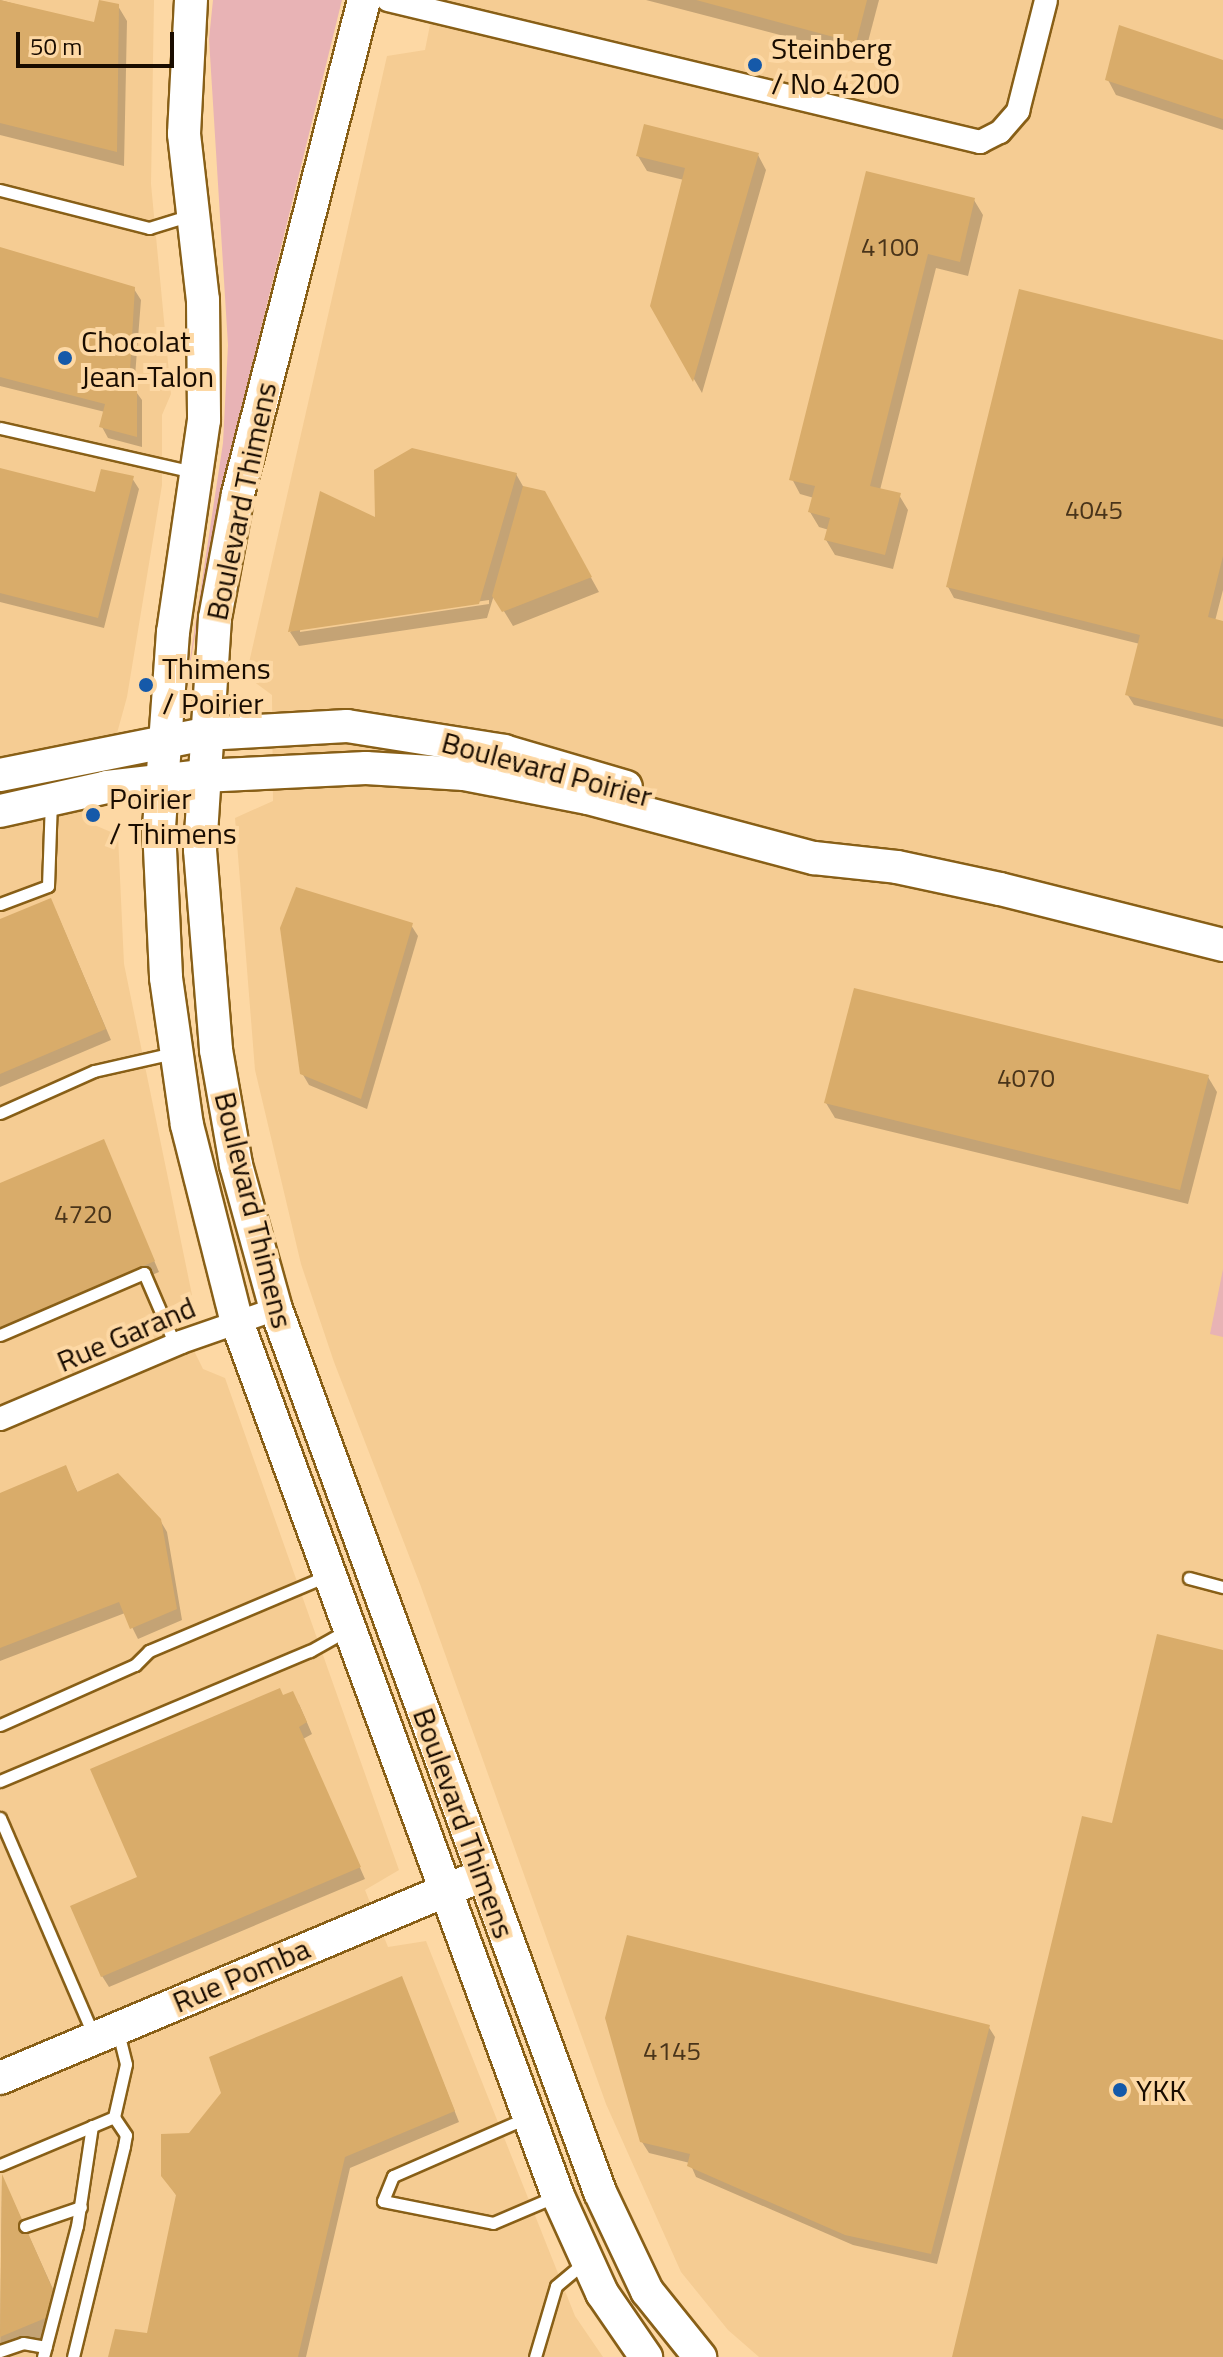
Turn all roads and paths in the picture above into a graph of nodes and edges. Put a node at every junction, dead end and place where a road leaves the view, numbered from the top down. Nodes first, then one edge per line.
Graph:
1 (191, 0) edge
2 (364, 0) edge
3 (388, 0) edge
4 (1046, 0) edge
5 (0, 190) edge
6 (192, 215) junction
7 (0, 428) edge
8 (198, 472) junction
9 (205, 734) junction
10 (164, 741) junction
11 (0, 775) edge
12 (202, 776) junction
13 (162, 780) junction
14 (50, 798) junction
15 (0, 811) edge
16 (897, 867) junction
17 (0, 904) edge
18 (1223, 945) edge
19 (174, 1053) junction
20 (0, 1113) edge
21 (276, 1309) junction
22 (237, 1322) junction
23 (0, 1335) edge
24 (175, 1345) junction
25 (0, 1419) edge
26 (329, 1575) junction
27 (1189, 1578) dead end
28 (1223, 1587) edge
29 (349, 1629) junction
30 (0, 1725) edge
31 (0, 1781) edge
32 (0, 1818) edge
33 (484, 1875) junction
34 (445, 1889) junction
35 (105, 2033) junction
36 (0, 2078) edge
37 (114, 2117) junction
38 (529, 2117) junction
39 (92, 2126) junction
40 (0, 2165) edge
41 (558, 2196) junction
42 (81, 2207) junction
43 (25, 2226) dead end
44 (586, 2261) junction
45 (0, 2351) edge
46 (45, 2352) edge
47 (73, 2357) edge
48 (535, 2357) edge
49 (646, 2357) edge
50 (700, 2357) edge

1 - 6 street, Boulevard Thimens
2 - 9 street, Boulevard Thimens
3 - 4 street
5 - 6 lane
6 - 8 street, Boulevard Thimens
7 - 8 lane
8 - 10 street, Boulevard Thimens
9 - 10 street, Boulevard Poirier
9 - 12 street, Boulevard Thimens
9 - 16 street, Boulevard Poirier
10 - 11 street, Boulevard Poirier
10 - 13 street, Boulevard Thimens
12 - 13 street, Boulevard Poirier
12 - 16 street, Boulevard Poirier
12 - 21 street, Boulevard Thimens
13 - 14 street, Boulevard Poirier
13 - 19 street, Boulevard Thimens
14 - 15 street, Boulevard Poirier
14 - 17 lane
16 - 18 street, Boulevard Poirier
19 - 20 lane
19 - 22 street, Boulevard Thimens
21 - 22 street, Rue Garand
21 - 33 street, Boulevard Thimens
22 - 24 street, Rue Garand
22 - 26 street, Boulevard Thimens
23 - 24 lane
24 - 25 street, Rue Garand
26 - 29 street, Boulevard Thimens
26 - 30 lane
27 - 28 lane
29 - 31 lane
29 - 34 street, Boulevard Thimens
32 - 35 lane
33 - 34 street, Rue Pomba
33 - 50 street, Boulevard Thimens
34 - 35 street, Rue Pomba
34 - 38 street, Boulevard Thimens
35 - 36 street, Rue Pomba
35 - 37 lane
37 - 39 lane
37 - 47 lane
38 - 41 street, Boulevard Thimens
38 - 41 lane
39 - 40 lane
39 - 42 lane
41 - 44 street, Boulevard Thimens
42 - 43 lane
42 - 46 lane
44 - 48 lane
44 - 49 street, Boulevard Thimens
45 - 46 lane

